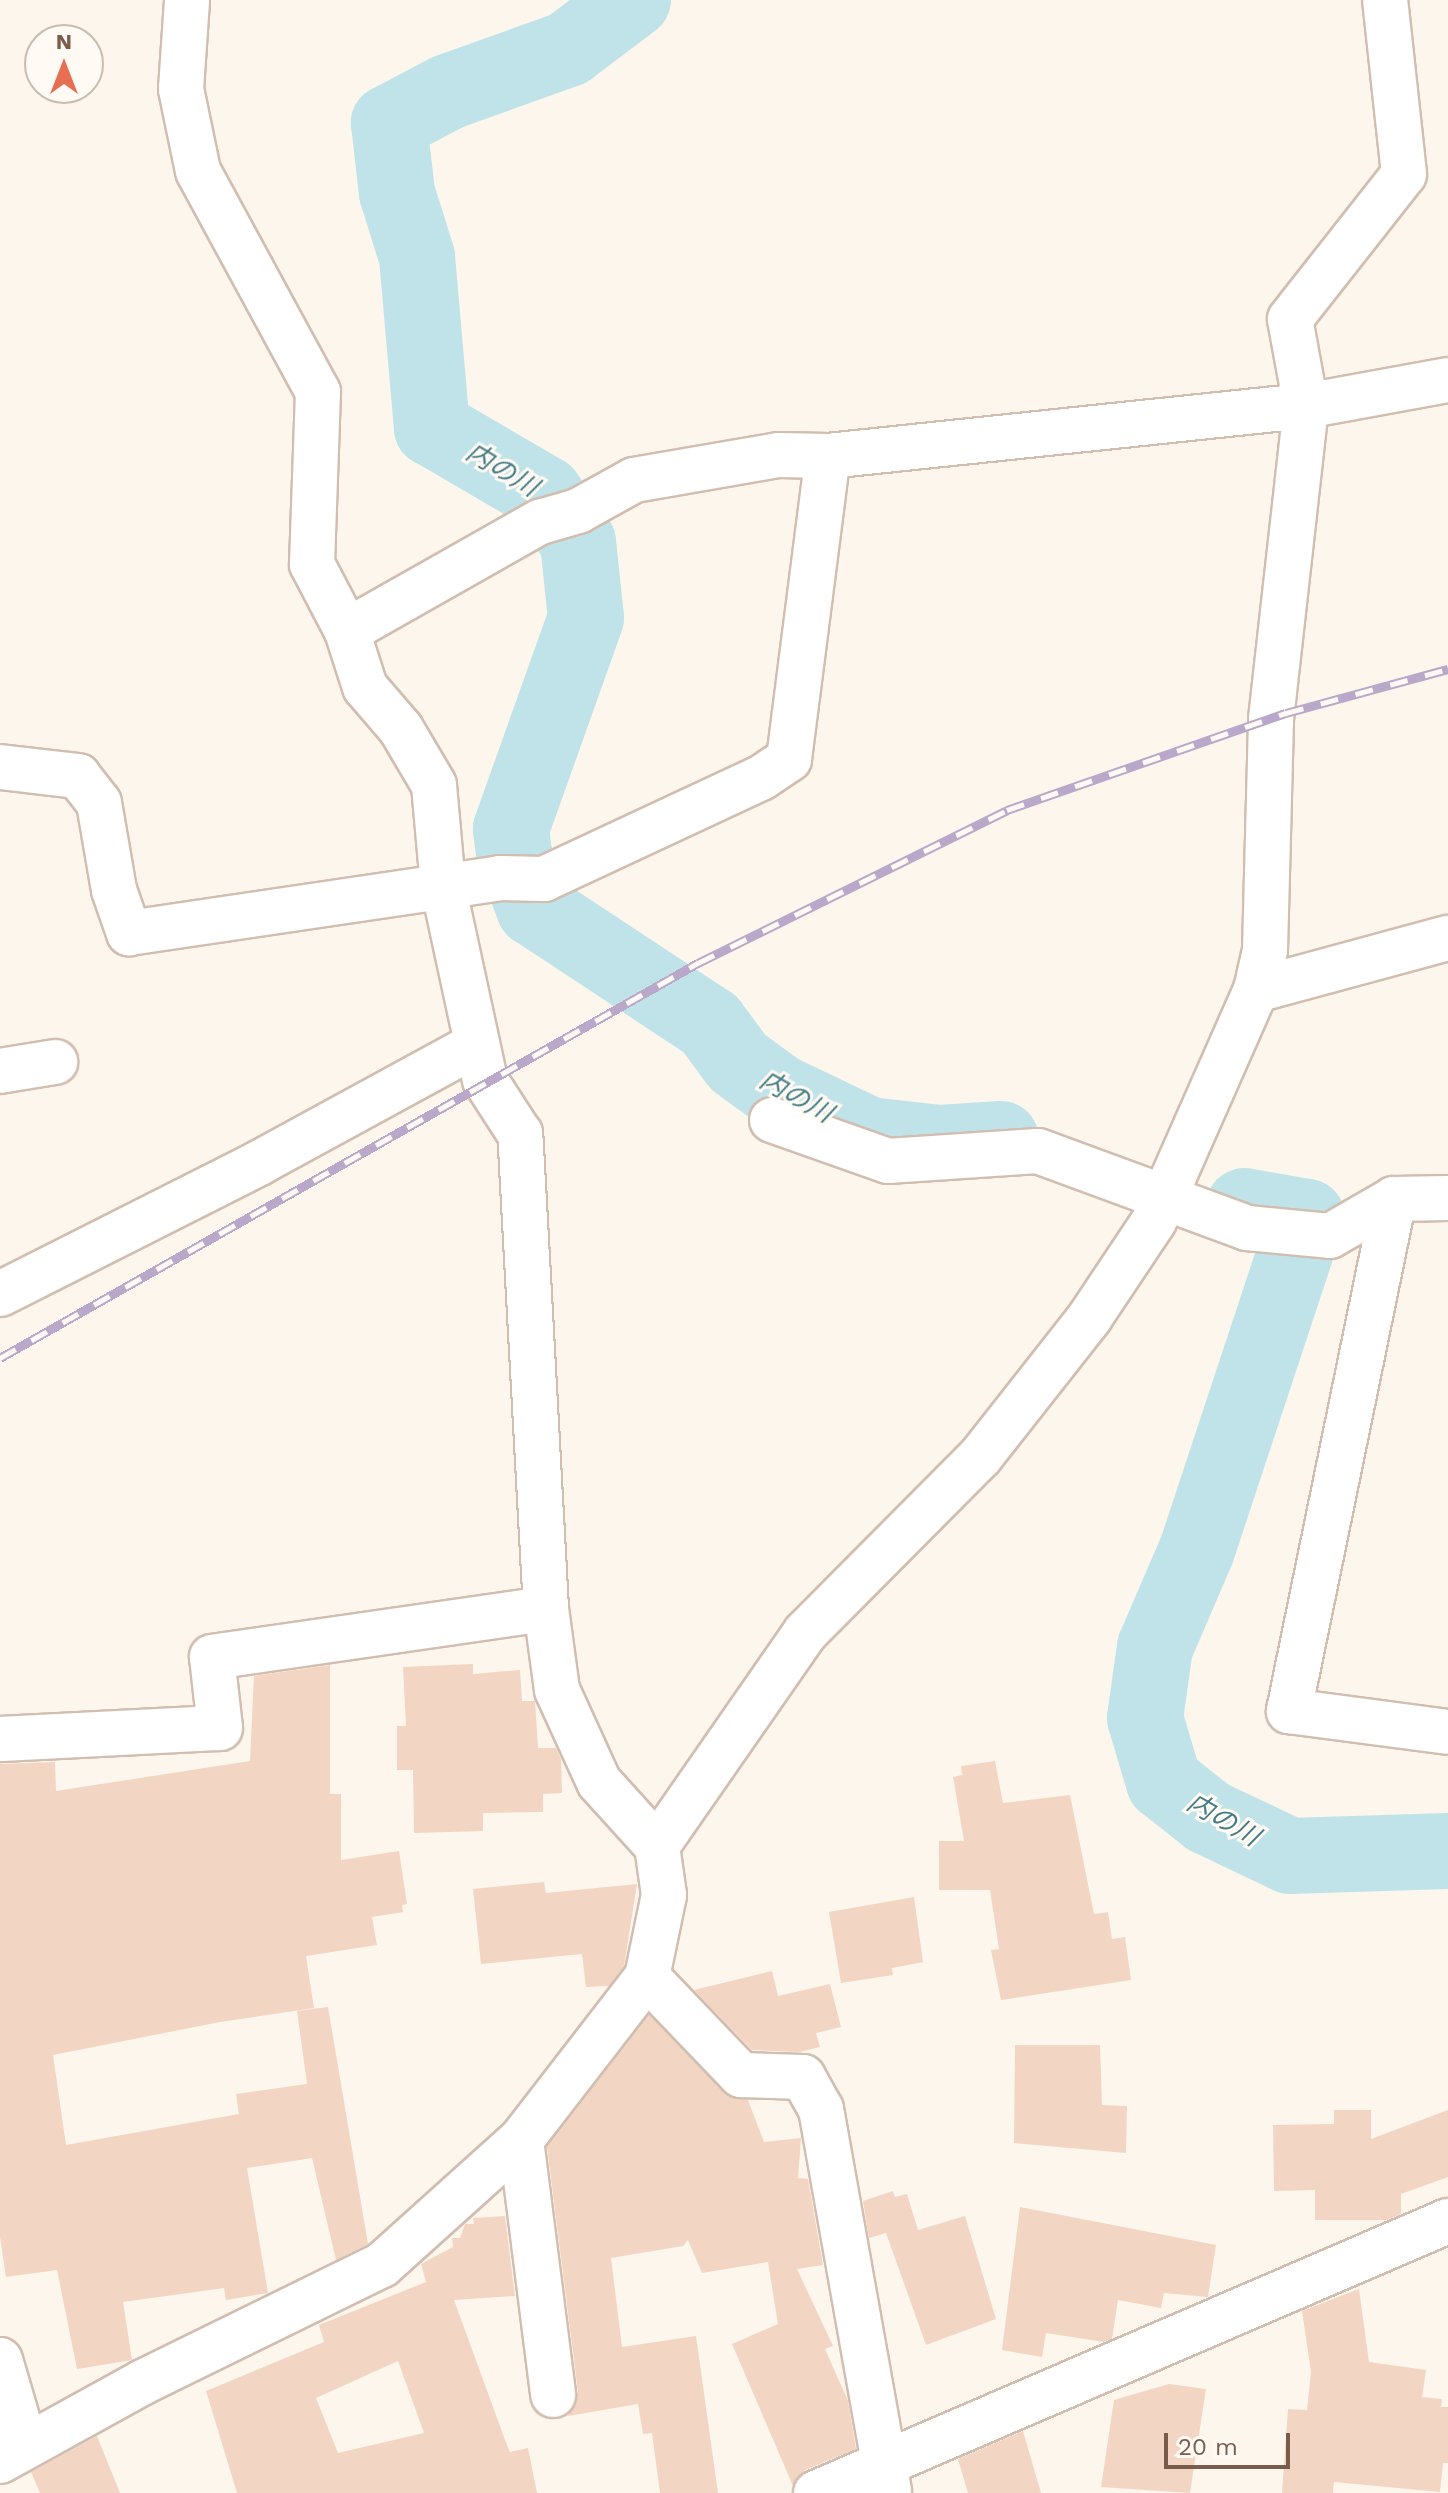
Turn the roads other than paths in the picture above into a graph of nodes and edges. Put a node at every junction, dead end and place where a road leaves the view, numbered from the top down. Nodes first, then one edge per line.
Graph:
1 (187, 0) edge
2 (1385, 0) edge
3 (1448, 380) edge
4 (1306, 406) junction
5 (828, 456) junction
6 (347, 631) junction
7 (0, 767) edge
8 (443, 886) junction
9 (1448, 938) edge
10 (1256, 990) junction
11 (477, 1044) junction
12 (55, 1062) dead end
13 (0, 1071) edge
14 (772, 1120) dead end
15 (1448, 1198) edge
16 (1164, 1199) junction
17 (1394, 1199) junction
18 (0, 1294) edge
19 (546, 1609) junction
20 (1448, 1732) edge
21 (0, 1739) edge
22 (657, 1846) junction
23 (647, 1977) junction
24 (521, 2140) junction
25 (1448, 2221) edge
26 (0, 2360) edge
27 (553, 2395) dead end
28 (13, 2453) edge
29 (886, 2479) edge
30 (816, 2493) edge

1 - 6 street
2 - 4 street
3 - 4 street
4 - 5 street
4 - 10 street
5 - 6 street
5 - 8 street
6 - 8 street
7 - 8 street
8 - 11 street
9 - 10 street
10 - 16 street
11 - 18 street
11 - 19 street
12 - 13 street
14 - 16 street
15 - 17 street
16 - 17 street
16 - 22 street
17 - 20 street
19 - 21 street
19 - 22 street
22 - 23 street
23 - 24 street
23 - 29 street
24 - 27 street
24 - 28 street
25 - 29 street
26 - 28 street
29 - 30 street

